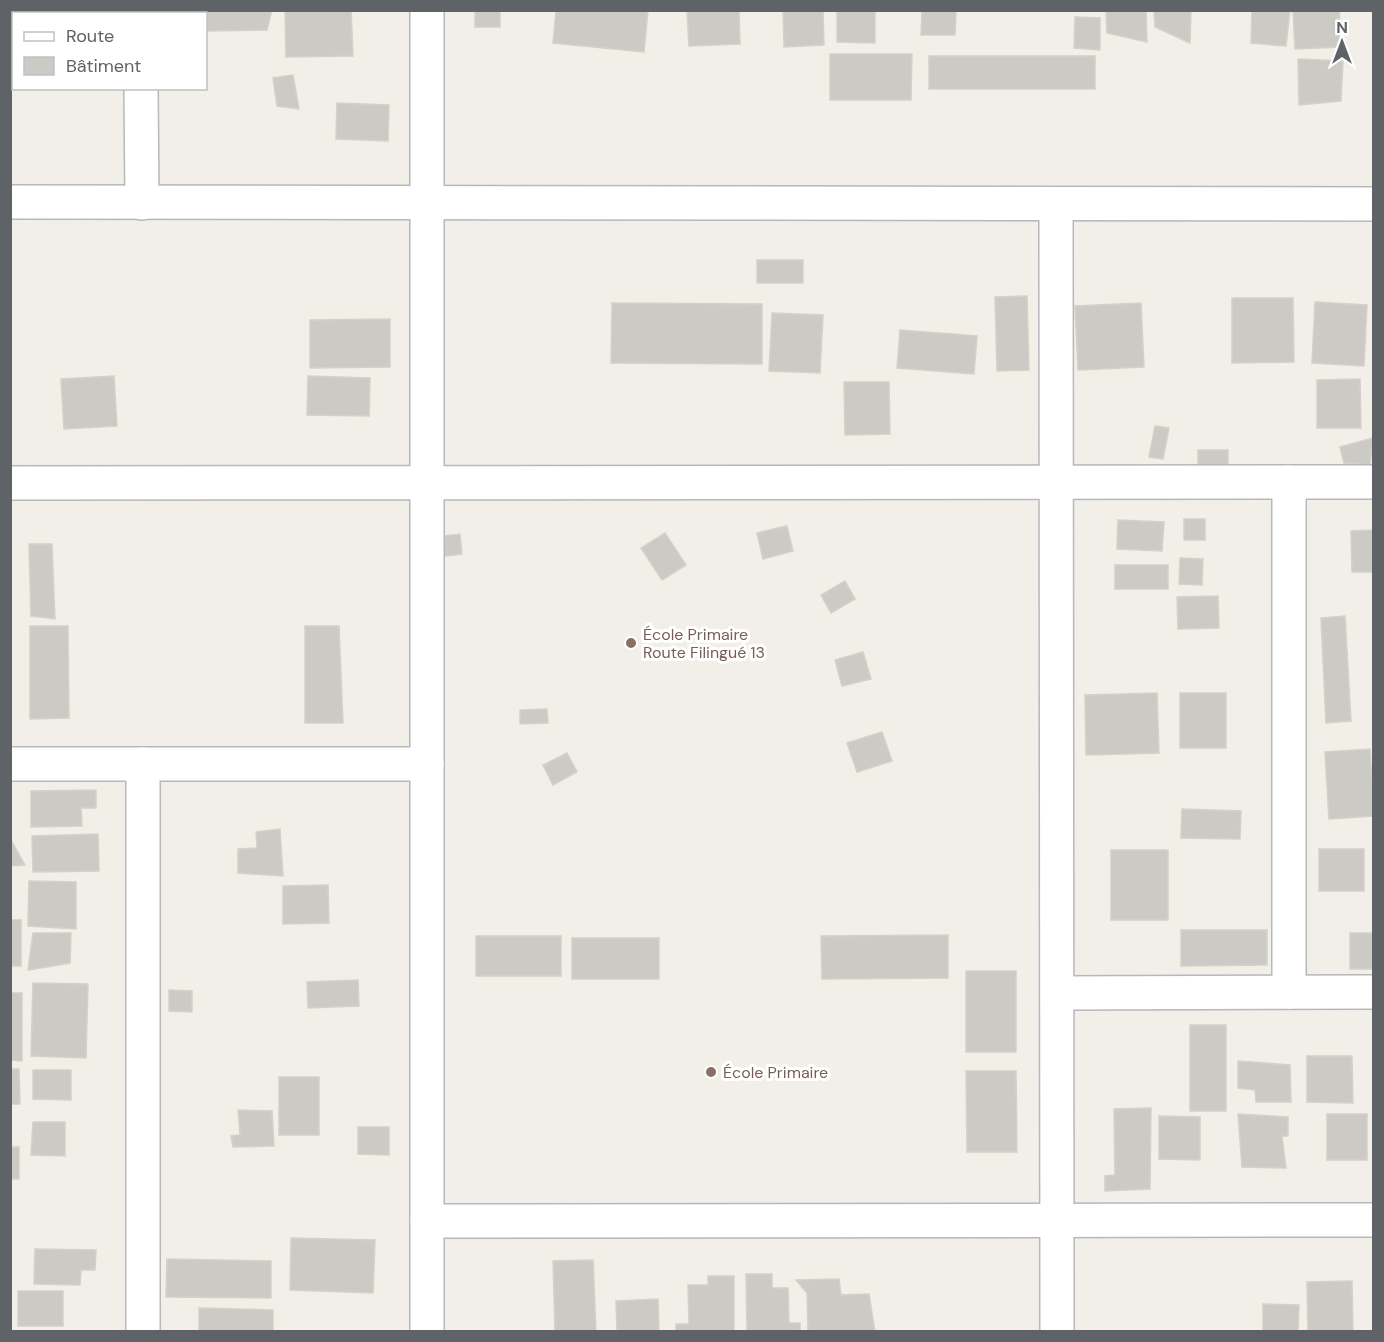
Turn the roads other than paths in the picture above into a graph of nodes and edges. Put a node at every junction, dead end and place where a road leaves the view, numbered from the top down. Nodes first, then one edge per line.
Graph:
1 (427, 10) edge
2 (141, 90) edge
3 (10, 202) edge
4 (142, 202) junction
5 (427, 202) junction
6 (1056, 204) junction
7 (1374, 204) edge
8 (1289, 482) junction
9 (1374, 482) edge
10 (10, 483) edge
11 (427, 483) junction
12 (1056, 483) junction
13 (10, 764) edge
14 (143, 764) junction
15 (427, 764) junction
16 (1289, 992) junction
17 (1374, 992) edge
18 (1057, 993) junction
19 (1057, 1220) junction
20 (1374, 1220) edge
21 (428, 1221) junction
22 (143, 1332) edge
23 (428, 1332) edge
24 (1057, 1332) edge

1 - 5 street
2 - 4 street
3 - 4 street
4 - 5 street
5 - 6 street
5 - 11 street
6 - 7 street
6 - 12 street
8 - 9 street
8 - 12 street
8 - 16 street
10 - 11 street
11 - 12 street
11 - 15 street
12 - 18 street
13 - 14 street
14 - 15 street
14 - 22 street
15 - 21 street
16 - 17 street
16 - 18 street
18 - 19 street
19 - 20 street
19 - 21 street
19 - 24 street
21 - 23 street

